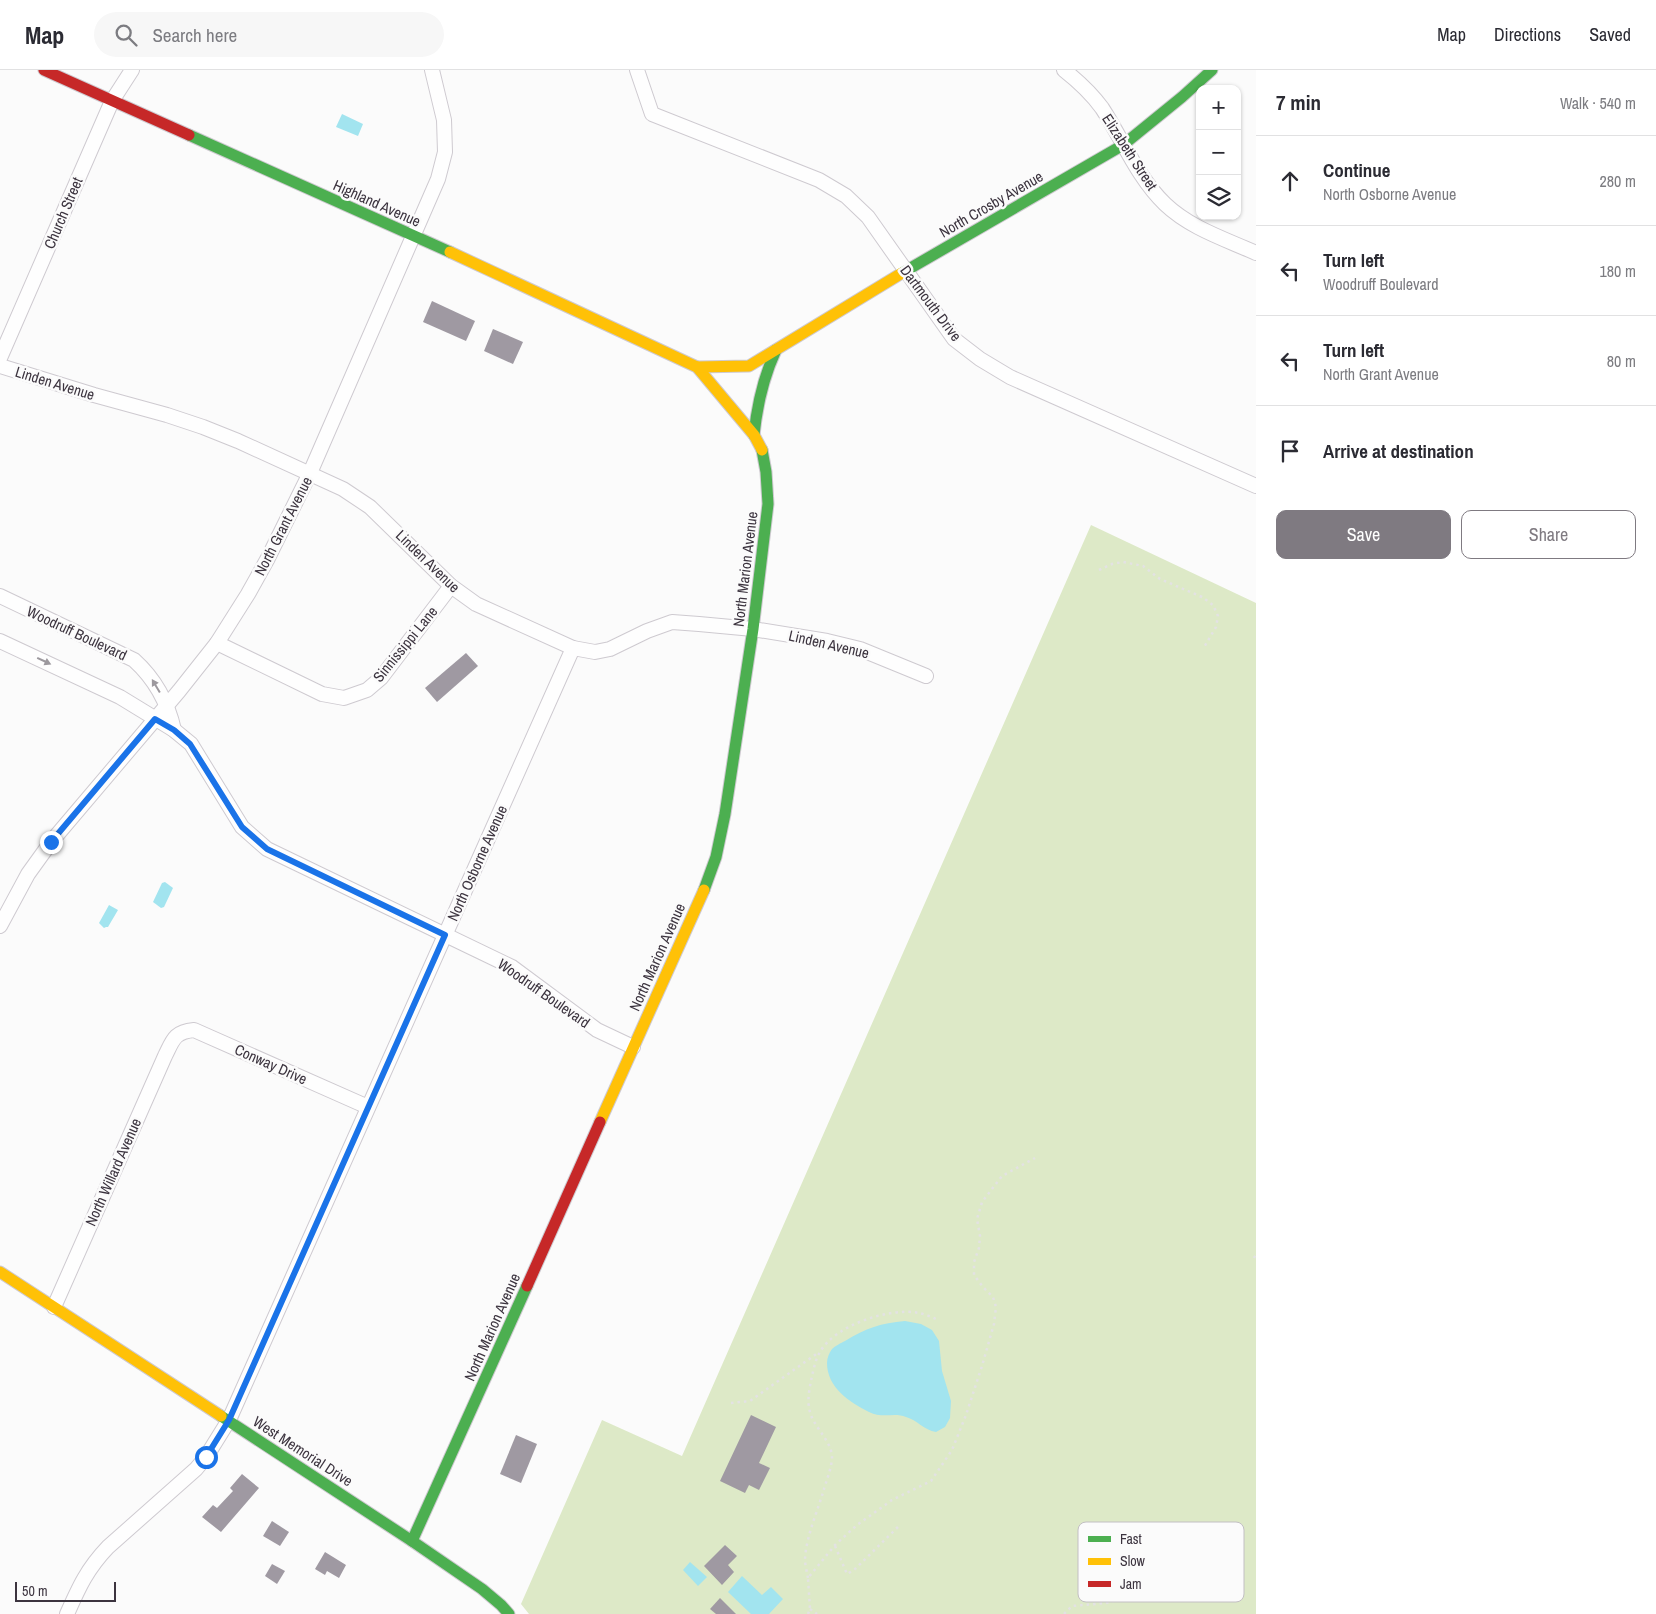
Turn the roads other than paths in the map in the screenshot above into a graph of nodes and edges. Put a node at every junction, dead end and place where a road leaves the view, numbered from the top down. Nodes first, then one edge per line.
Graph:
1 (44, 70) edge
2 (132, 70) edge
3 (432, 70) edge
4 (637, 70) edge
5 (1064, 70) edge
6 (1212, 70) edge
7 (112, 101) junction
8 (1123, 145) junction
9 (413, 235) junction
10 (1256, 253) edge
11 (906, 270) junction
12 (776, 350) junction
13 (0, 358) edge
14 (0, 366) edge
15 (697, 367) junction
16 (754, 435) junction
17 (310, 473) junction
18 (1256, 486) edge
19 (451, 586) junction
20 (0, 596) edge
21 (753, 629) junction
22 (0, 641) edge
23 (217, 642) junction
24 (573, 648) junction
25 (926, 676) dead end
26 (166, 705) junction
27 (155, 719) junction
28 (174, 730) junction
29 (0, 926) edge
30 (445, 935) junction
31 (174, 1038) joint
32 (633, 1047) junction
33 (368, 1107) junction
34 (0, 1272) edge
35 (54, 1307) junction
36 (229, 1420) junction
37 (412, 1541) junction
38 (67, 1614) edge
39 (509, 1614) edge

1 - 7 street, Highland Avenue
2 - 7 street, Church Street
3 - 9 street, North Grant Avenue
4 - 11 street, Dartmouth Drive
5 - 8 street, Elizabeth Street
6 - 8 street, North Crosby Avenue
7 - 9 street, Highland Avenue
7 - 13 street, Church Street
8 - 10 street, Elizabeth Street
8 - 11 street, North Crosby Avenue
9 - 15 street, Highland Avenue
9 - 17 street, North Grant Avenue
11 - 12 street, North Crosby Avenue
11 - 18 street, Dartmouth Drive
12 - 15 street, North Crosby Avenue
12 - 16 street
14 - 17 street, Linden Avenue
15 - 16 street, North Marion Avenue
16 - 21 street, North Marion Avenue
17 - 19 street, Linden Avenue
17 - 23 street, North Grant Avenue
19 - 23 street, Sinnissippi Lane
19 - 24 street, Linden Avenue
26 -> 20 street, Woodruff Boulevard
21 - 24 street, Linden Avenue
21 - 25 street, Linden Avenue
21 - 32 street, North Marion Avenue
22 -> 27 street, Woodruff Boulevard
23 - 26 street, North Grant Avenue
24 - 30 street, North Osborne Avenue
26 - 27 street, North Grant Avenue
26 - 28 street, Woodruff Boulevard
27 - 28 street, Woodruff Boulevard
27 - 29 street, North Grant Avenue
28 - 30 street, Woodruff Boulevard
30 - 32 street, Woodruff Boulevard
30 - 33 street, North Osborne Avenue
31 - 33 street, Conway Drive
31 - 35 street, North Willard Avenue
32 - 37 street, North Marion Avenue
33 - 36 street, North Osborne Avenue
34 - 35 street, West Memorial Drive
35 - 36 street, West Memorial Drive
36 - 37 street, West Memorial Drive
36 - 38 street, North Osborne Avenue
37 - 39 street, West Memorial Drive

